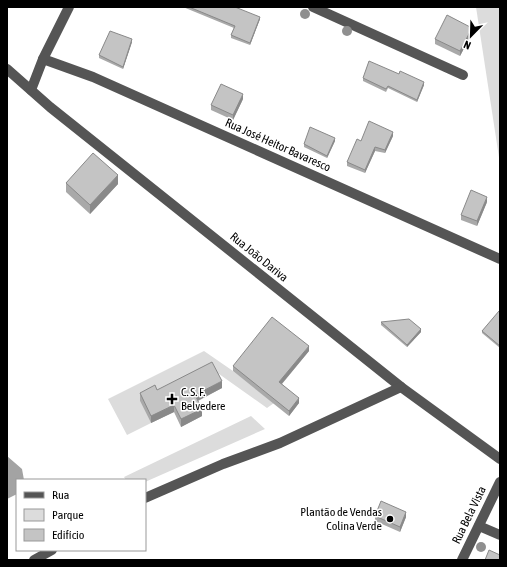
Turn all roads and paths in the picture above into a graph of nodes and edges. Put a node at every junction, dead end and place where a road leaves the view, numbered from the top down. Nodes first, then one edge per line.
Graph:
1 (69, 7) edge
2 (313, 7) edge
3 (43, 59) junction
4 (7, 69) edge
5 (463, 75) dead end
6 (31, 90) junction
7 (500, 259) edge
8 (401, 387) junction
9 (500, 459) edge
10 (500, 482) edge
11 (146, 498) edge
12 (479, 526) junction
13 (500, 535) edge
14 (50, 551) edge
15 (34, 560) edge
16 (462, 560) edge

1 - 3 street
2 - 5 street
3 - 6 street
3 - 7 street, Rua José Heitor Bavaresco
4 - 6 street, Rua João Dariva
6 - 8 street, Rua João Dariva
8 - 9 street, Rua João Dariva
8 - 11 street
10 - 12 street, Rua Bela Vista
12 - 13 street
12 - 16 street, Rua Bela Vista
14 - 15 street

